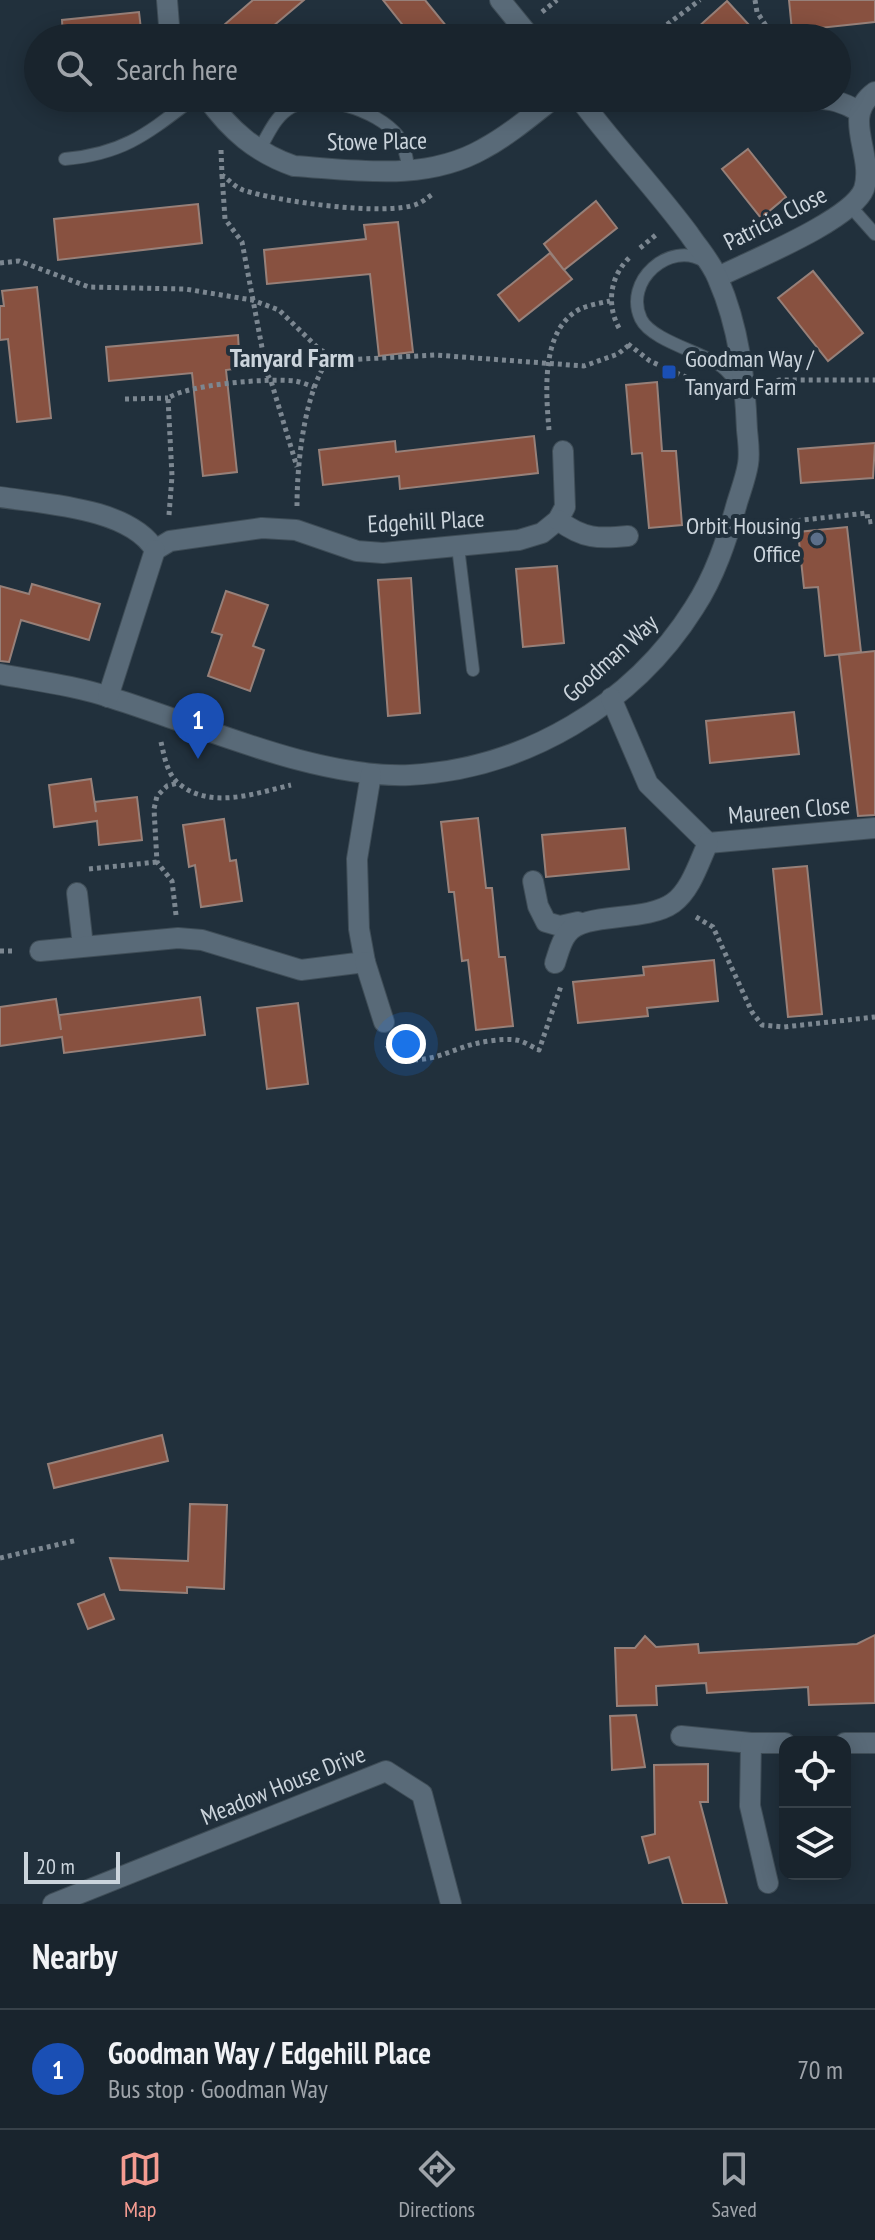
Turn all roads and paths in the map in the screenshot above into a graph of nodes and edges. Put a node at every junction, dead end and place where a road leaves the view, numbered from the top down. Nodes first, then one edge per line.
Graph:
1 (167, 0) edge
2 (500, 0) edge
3 (700, 0) edge
4 (755, 0) edge
5 (169, 24) edge
6 (520, 24) edge
7 (668, 24) edge
8 (765, 24) edge
9 (875, 92) edge
10 (851, 107) edge
11 (858, 111) junction
12 (175, 112) edge
13 (219, 112) edge
14 (285, 112) edge
15 (358, 112) edge
16 (535, 112) edge
17 (591, 112) edge
18 (259, 150) junction
19 (65, 159) dead end
20 (409, 171) junction
21 (222, 175) dead end
22 (851, 207) junction
23 (875, 234) edge
24 (0, 263) edge
25 (714, 271) junction
26 (252, 300) junction
27 (610, 301) dead end
28 (629, 345) dead end
29 (331, 356) junction
30 (549, 363) junction
31 (875, 380) edge
32 (271, 381) junction
33 (314, 387) junction
34 (746, 397) junction
35 (168, 398) junction
36 (125, 399) dead end
37 (563, 451) joint
38 (297, 467) junction
39 (0, 497) edge
40 (558, 520) junction
41 (875, 521) edge
42 (730, 529) junction
43 (296, 530) junction
44 (628, 536) dead end
45 (152, 545) junction
46 (458, 547) junction
47 (473, 670) dead end
48 (0, 674) edge
49 (108, 697) junction
50 (611, 698) junction
51 (155, 712) junction
52 (316, 765) junction
53 (371, 774) junction
54 (178, 783) junction
55 (875, 828) edge
56 (708, 843) junction
57 (157, 862) junction
58 (533, 881) dead end
59 (77, 893) joint
60 (674, 903) junction
61 (578, 922) junction
62 (178, 938) junction
63 (83, 946) junction
64 (40, 951) dead end
65 (365, 962) junction
66 (555, 963) joint
67 (875, 1017) edge
68 (384, 1022) joint
69 (78, 1540) dead end
70 (0, 1558) edge
71 (681, 1736) dead end
72 (751, 1743) junction
73 (779, 1743) edge
74 (851, 1743) edge
75 (875, 1743) edge
76 (768, 1883) dead end
77 (53, 1904) edge
78 (451, 1904) edge

1 - 5 street
2 - 6 street
3 - 7 path
4 - 8 path
9 - 11 street
10 - 11 street
11 - 22 street, Patricia Close
12 - 19 lane
13 - 18 street, Stowe Place
14 - 18 lane
15 - 20 lane
16 - 20 street, Stowe Place
17 - 25 street, Goodman Way
18 - 20 street, Stowe Place
21 - 26 path
22 - 23 lane
22 - 25 street, Patricia Close
24 - 26 path
25 - 34 street, Goodman Way
25 - 34 lane
26 - 29 path
26 - 32 path
27 - 30 path
28 - 30 path
29 - 30 path
29 - 33 path
30 - 37 path
31 - 34 path
32 - 33 path
32 - 35 path
32 - 38 path
33 - 38 path
34 - 42 street, Goodman Way
35 - 36 path
35 - 45 path
37 - 40 street
38 - 43 path
39 - 45 street
40 - 44 street
40 - 46 street, Edgehill Place
41 - 42 path
42 - 50 street, Goodman Way
43 - 45 street, Edgehill Place
43 - 46 street, Edgehill Place
45 - 49 street
46 - 47 lane
48 - 49 street, Goodman Way
49 - 51 street, Goodman Way
50 - 53 street, Goodman Way
50 - 56 street, Maureen Close
51 - 52 street, Goodman Way
51 - 54 path
52 - 53 street, Goodman Way
52 - 54 path
53 - 65 street
54 - 57 path
55 - 56 street, Maureen Close
56 - 60 street, Maureen Close
57 - 59 path
57 - 62 path
58 - 61 street
59 - 63 street
60 - 61 street
60 - 67 path
61 - 66 street
62 - 63 street
62 - 65 street
63 - 64 street
65 - 68 street
66 - 68 path
69 - 70 path
71 - 72 street
72 - 73 street
72 - 76 street
74 - 75 street
77 - 78 street, Meadow House Drive

